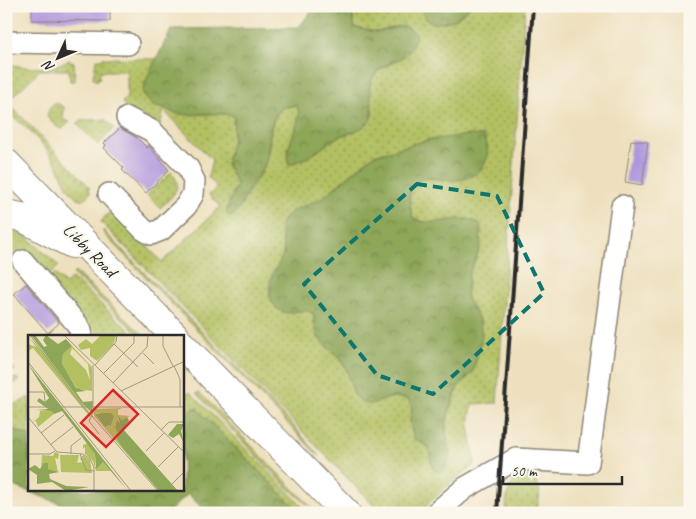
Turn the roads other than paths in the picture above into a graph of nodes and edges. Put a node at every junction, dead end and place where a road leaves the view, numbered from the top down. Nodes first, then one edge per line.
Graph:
1 (6, 42) edge
2 (128, 44) dead end
3 (127, 118) dead end
4 (6, 163) edge
5 (109, 194) dead end
6 (622, 206) dead end
7 (6, 214) edge
8 (99, 259) junction
9 (23, 262) dead end
10 (80, 335) edge
11 (174, 335) edge
12 (184, 347) edge
13 (346, 513) edge
14 (436, 513) edge

1 - 2 street
3 - 5 street
4 - 8 main road, Libby Road
6 - 14 street
7 - 8 main road
8 - 11 main road, Libby Road
9 - 10 street
12 - 13 main road

